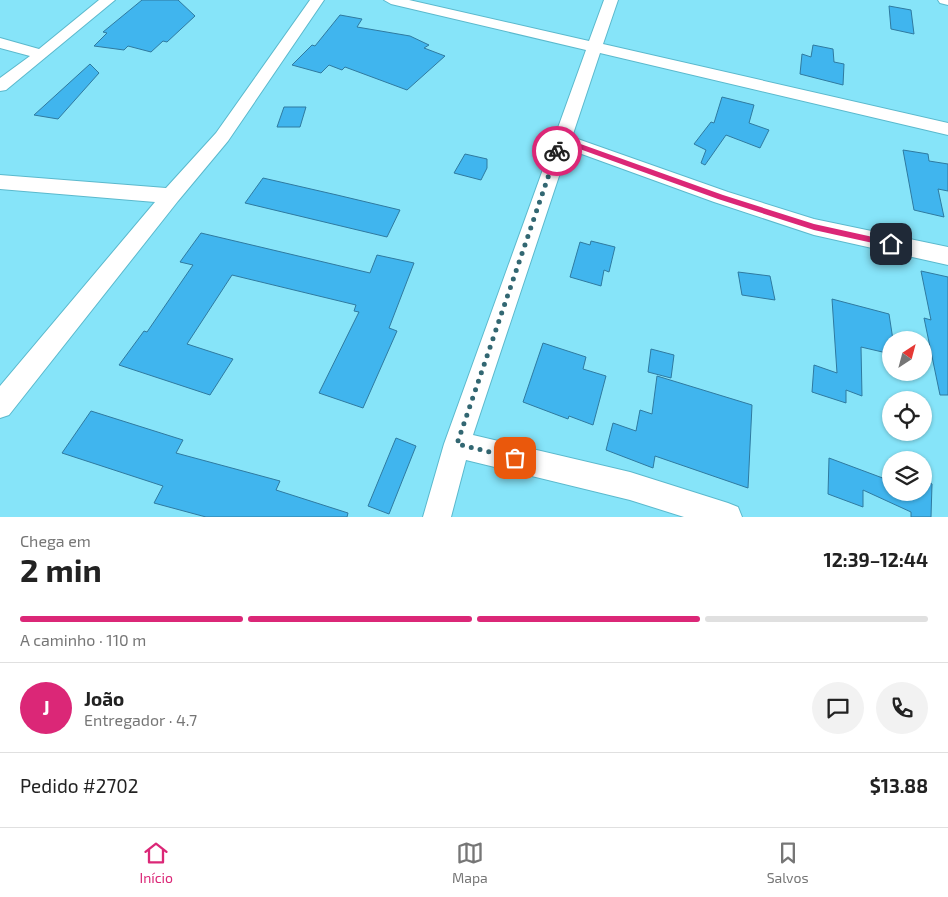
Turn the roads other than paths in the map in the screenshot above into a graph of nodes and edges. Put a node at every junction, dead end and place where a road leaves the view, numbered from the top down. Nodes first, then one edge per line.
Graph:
1 (108, 0) edge
2 (317, 0) edge
3 (391, 0) edge
4 (611, 0) edge
5 (0, 43) edge
6 (594, 46) junction
7 (42, 54) junction
8 (0, 86) edge
9 (948, 129) edge
10 (561, 140) junction
11 (0, 182) edge
12 (171, 196) junction
13 (948, 256) edge
14 (0, 406) edge
15 (457, 444) junction
16 (437, 517) edge
17 (728, 517) edge

1 - 7 street
2 - 12 street
3 - 6 street
4 - 6 street
5 - 7 street
6 - 9 street
6 - 10 street
7 - 8 street
10 - 13 street
10 - 15 street
11 - 12 street
12 - 14 street
15 - 16 street
15 - 17 street

